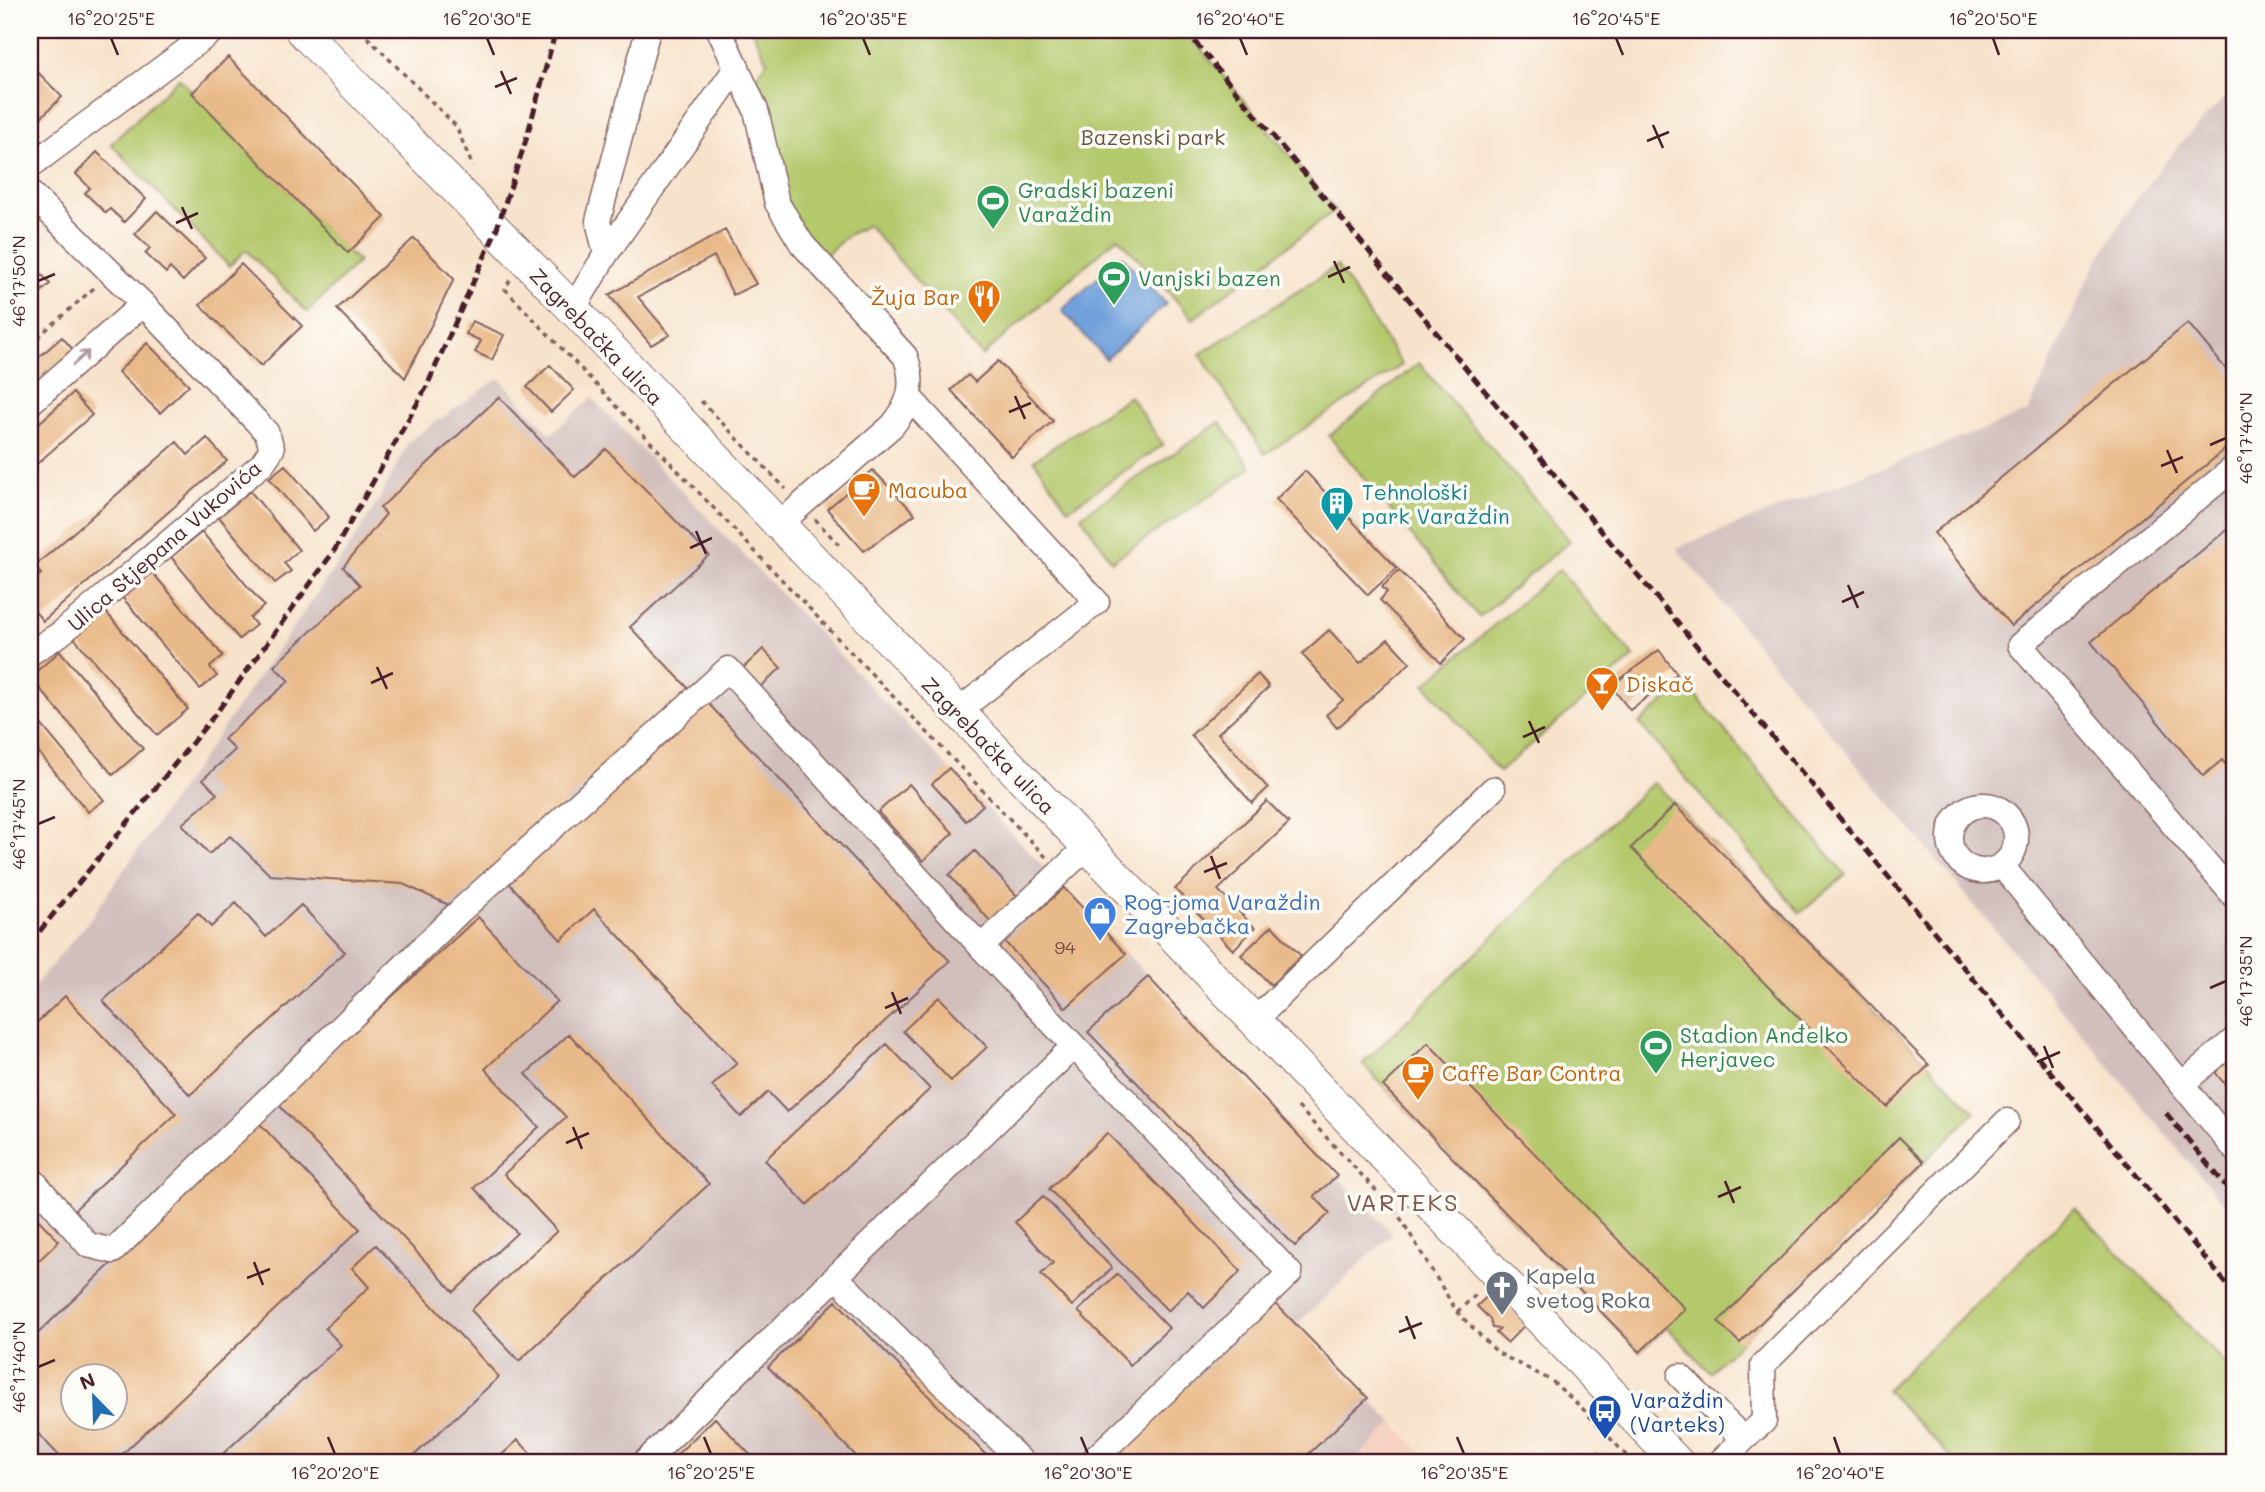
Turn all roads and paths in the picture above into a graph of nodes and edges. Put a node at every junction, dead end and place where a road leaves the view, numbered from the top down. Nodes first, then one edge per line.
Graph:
1 (214, 30) edge
2 (301, 30) edge
3 (360, 30) edge
4 (648, 30) edge
5 (719, 30) edge
6 (737, 67) junction
7 (30, 166) edge
8 (476, 176) dead end
9 (30, 193) edge
10 (606, 254) junction
11 (111, 273) junction
12 (514, 273) dead end
13 (143, 304) junction
14 (573, 309) junction
15 (30, 344) edge
16 (909, 398) junction
17 (30, 403) edge
18 (2235, 467) edge
19 (778, 525) junction
20 (30, 653) edge
21 (957, 712) junction
22 (1493, 789) dead end
23 (1087, 847) junction
24 (2002, 866) dead end
25 (1061, 872) junction
26 (2235, 897) edge
27 (981, 947) junction
28 (1254, 1021) junction
29 (2235, 1039) edge
30 (1074, 1046) junction
31 (2182, 1084) junction
32 (2007, 1121) dead end
33 (2235, 1149) edge
34 (30, 1177) edge
35 (1404, 1224) dead end
36 (836, 1277) junction
37 (1680, 1376) dead end
38 (1744, 1439) junction
39 (645, 1462) edge
40 (1021, 1462) edge
41 (1091, 1462) edge
42 (1640, 1462) edge
43 (1677, 1462) edge
44 (1720, 1462) edge

1 - 7 street
2 - 14 main road, Zagrebačka ulica
3 - 8 path
4 - 10 street
5 - 6 street
6 - 10 street
6 - 16 street
9 - 11 street, Ulica Stjepana Vukovića
10 - 14 street
11 - 13 street, Ulica Stjepana Vukovića
11 - 15 path
12 - 25 path
17 -> 13 street
13 - 20 street, Ulica Stjepana Vukovića
14 - 19 main road, Zagrebačka ulica
16 - 19 street
16 - 21 street
18 - 26 street
19 - 21 main road, Zagrebačka ulica
21 - 23 main road, Zagrebačka ulica
22 - 28 street
23 - 25 street
23 - 28 main road, Zagrebačka ulica
24 - 31 street
25 - 27 street
27 - 30 street
27 - 34 street
28 - 43 main road, Zagrebačka ulica
29 - 31 street
30 - 36 street
30 - 41 street
31 - 33 street
32 - 38 street
35 - 42 path
36 - 39 street
36 - 40 street
37 - 38 street
38 - 44 street

